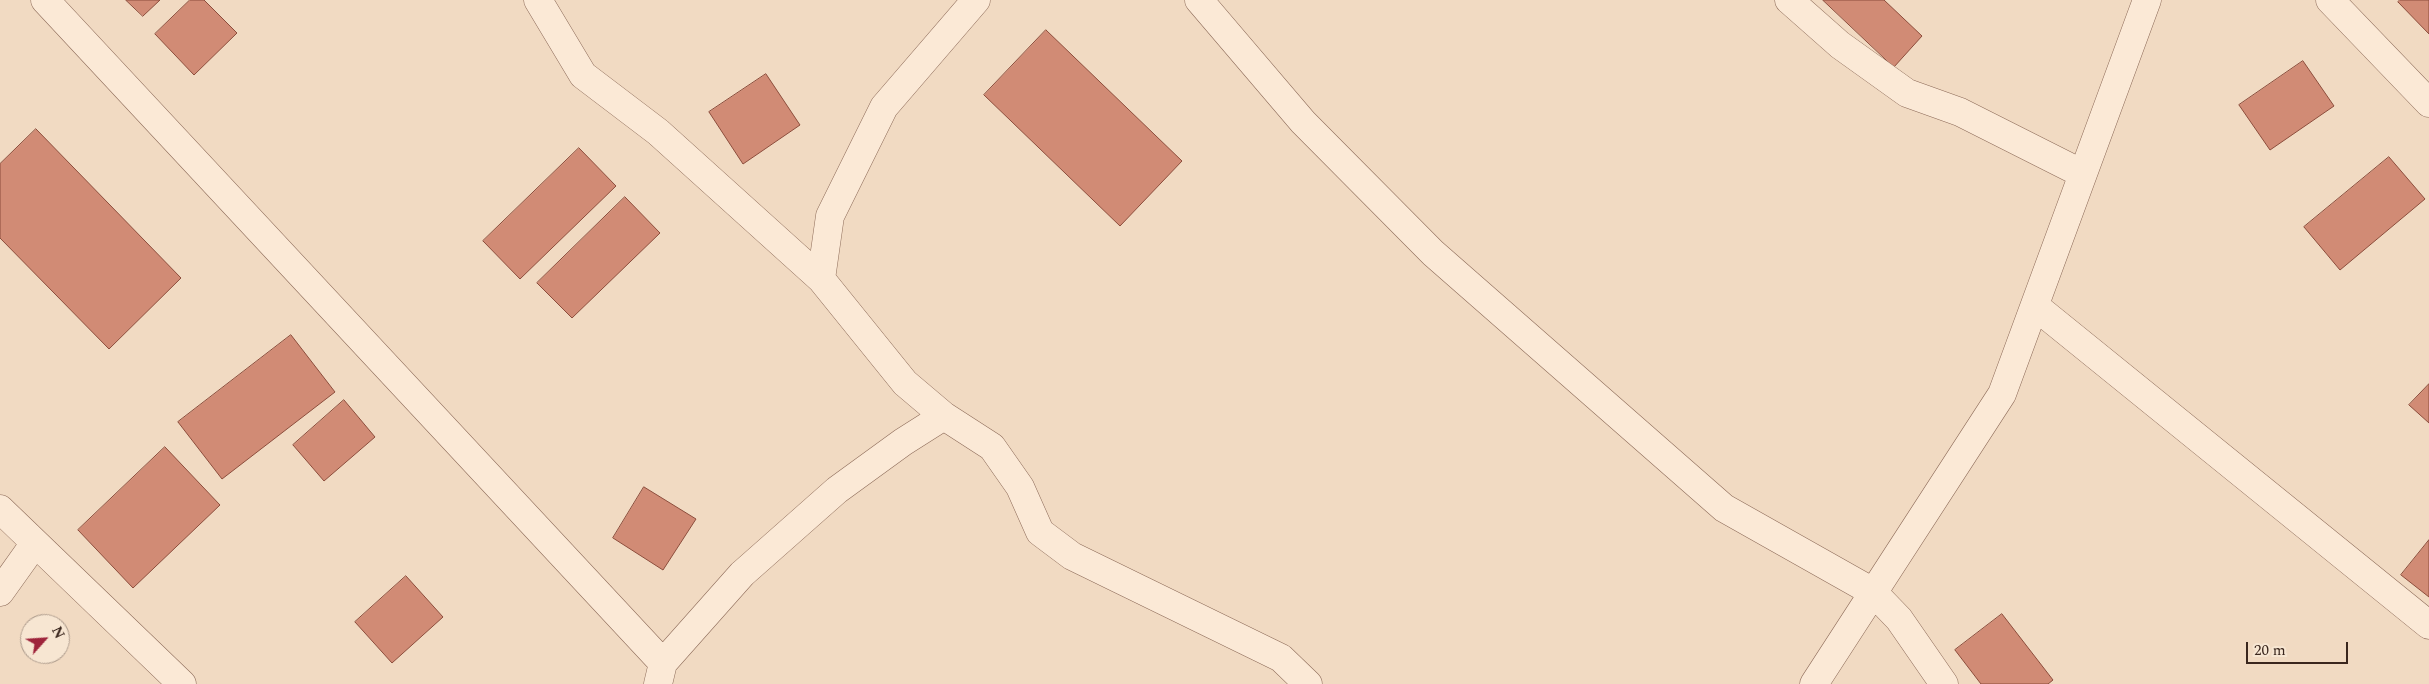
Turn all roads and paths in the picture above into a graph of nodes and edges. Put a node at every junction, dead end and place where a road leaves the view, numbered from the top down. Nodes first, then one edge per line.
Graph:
1 (45, 0) edge
2 (538, 0) edge
3 (976, 0) edge
4 (1199, 0) edge
5 (1789, 0) edge
6 (2147, 0) edge
7 (2330, 0) edge
8 (2429, 103) edge
9 (2083, 174) junction
10 (821, 279) junction
11 (2035, 306) junction
12 (944, 416) junction
13 (0, 509) edge
14 (35, 543) junction
15 (0, 592) edge
16 (1873, 592) junction
17 (2429, 625) edge
18 (661, 674) edge
19 (182, 684) edge
20 (1308, 684) edge
21 (1814, 684) edge
22 (1944, 684) edge

1 - 18 street
2 - 10 street
3 - 10 street
4 - 16 street
5 - 9 street
6 - 9 street
7 - 8 street
9 - 11 street
10 - 12 street
11 - 16 street
11 - 17 street
12 - 18 street
12 - 20 street
13 - 14 street
14 - 15 street
14 - 19 street
16 - 21 street
16 - 22 street

